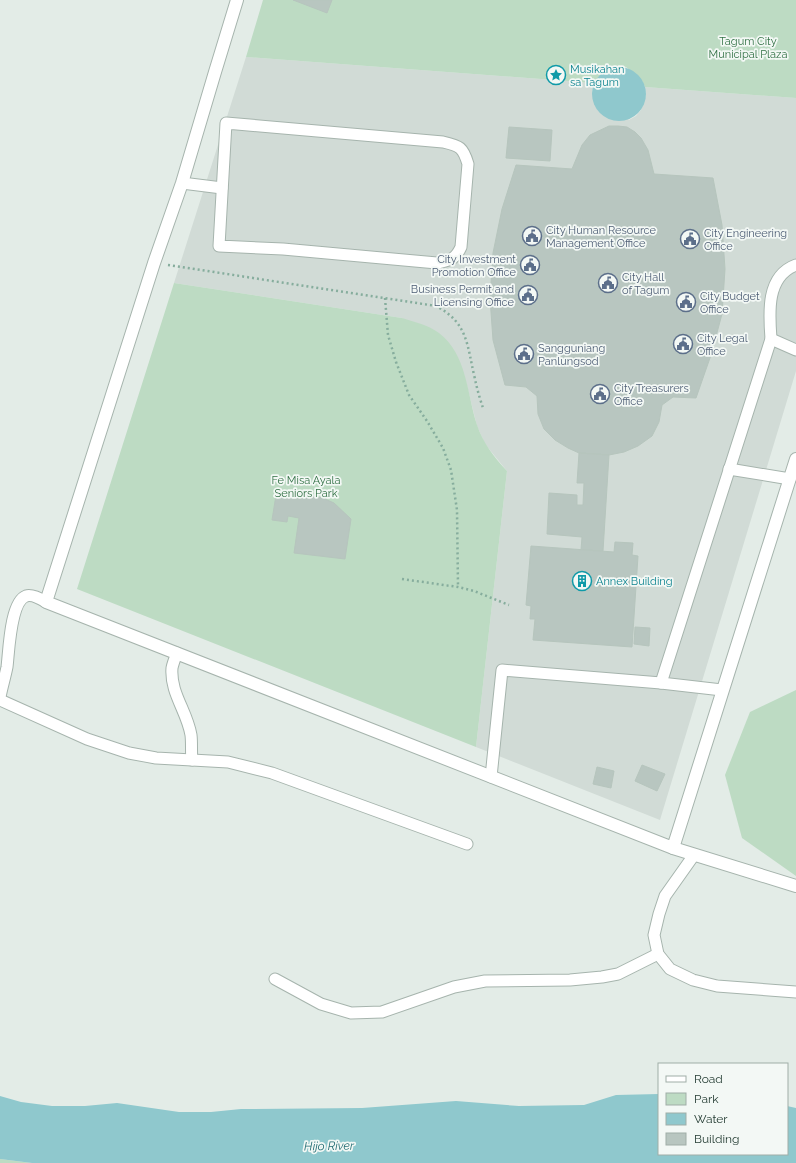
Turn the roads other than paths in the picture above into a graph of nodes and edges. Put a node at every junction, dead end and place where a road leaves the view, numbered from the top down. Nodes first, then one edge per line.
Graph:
1 (237, 0) edge
2 (182, 183) junction
3 (222, 188) junction
4 (796, 265) edge
5 (770, 339) junction
6 (796, 350) edge
7 (796, 459) edge
8 (729, 469) junction
9 (790, 479) junction
10 (46, 602) junction
11 (177, 653) junction
12 (661, 683) junction
13 (722, 690) junction
14 (0, 699) edge
15 (192, 760) junction
16 (491, 777) junction
17 (467, 844) dead end
18 (672, 848) junction
19 (694, 855) junction
20 (796, 886) edge
21 (658, 954) junction
22 (275, 979) dead end
23 (796, 992) edge

1 - 2 street
2 - 3 lane
2 - 10 street
3 - 3 lane
4 - 5 lane
5 - 6 lane
5 - 8 lane
7 - 9 street
8 - 9 lane
8 - 12 lane
9 - 13 street
10 - 11 street
10 - 14 lane
11 - 15 lane
11 - 16 street
12 - 13 lane
12 - 16 lane
13 - 18 street
14 - 15 lane
15 - 17 lane
16 - 18 street
18 - 19 street
19 - 20 street
19 - 21 lane
21 - 22 lane
21 - 23 lane

